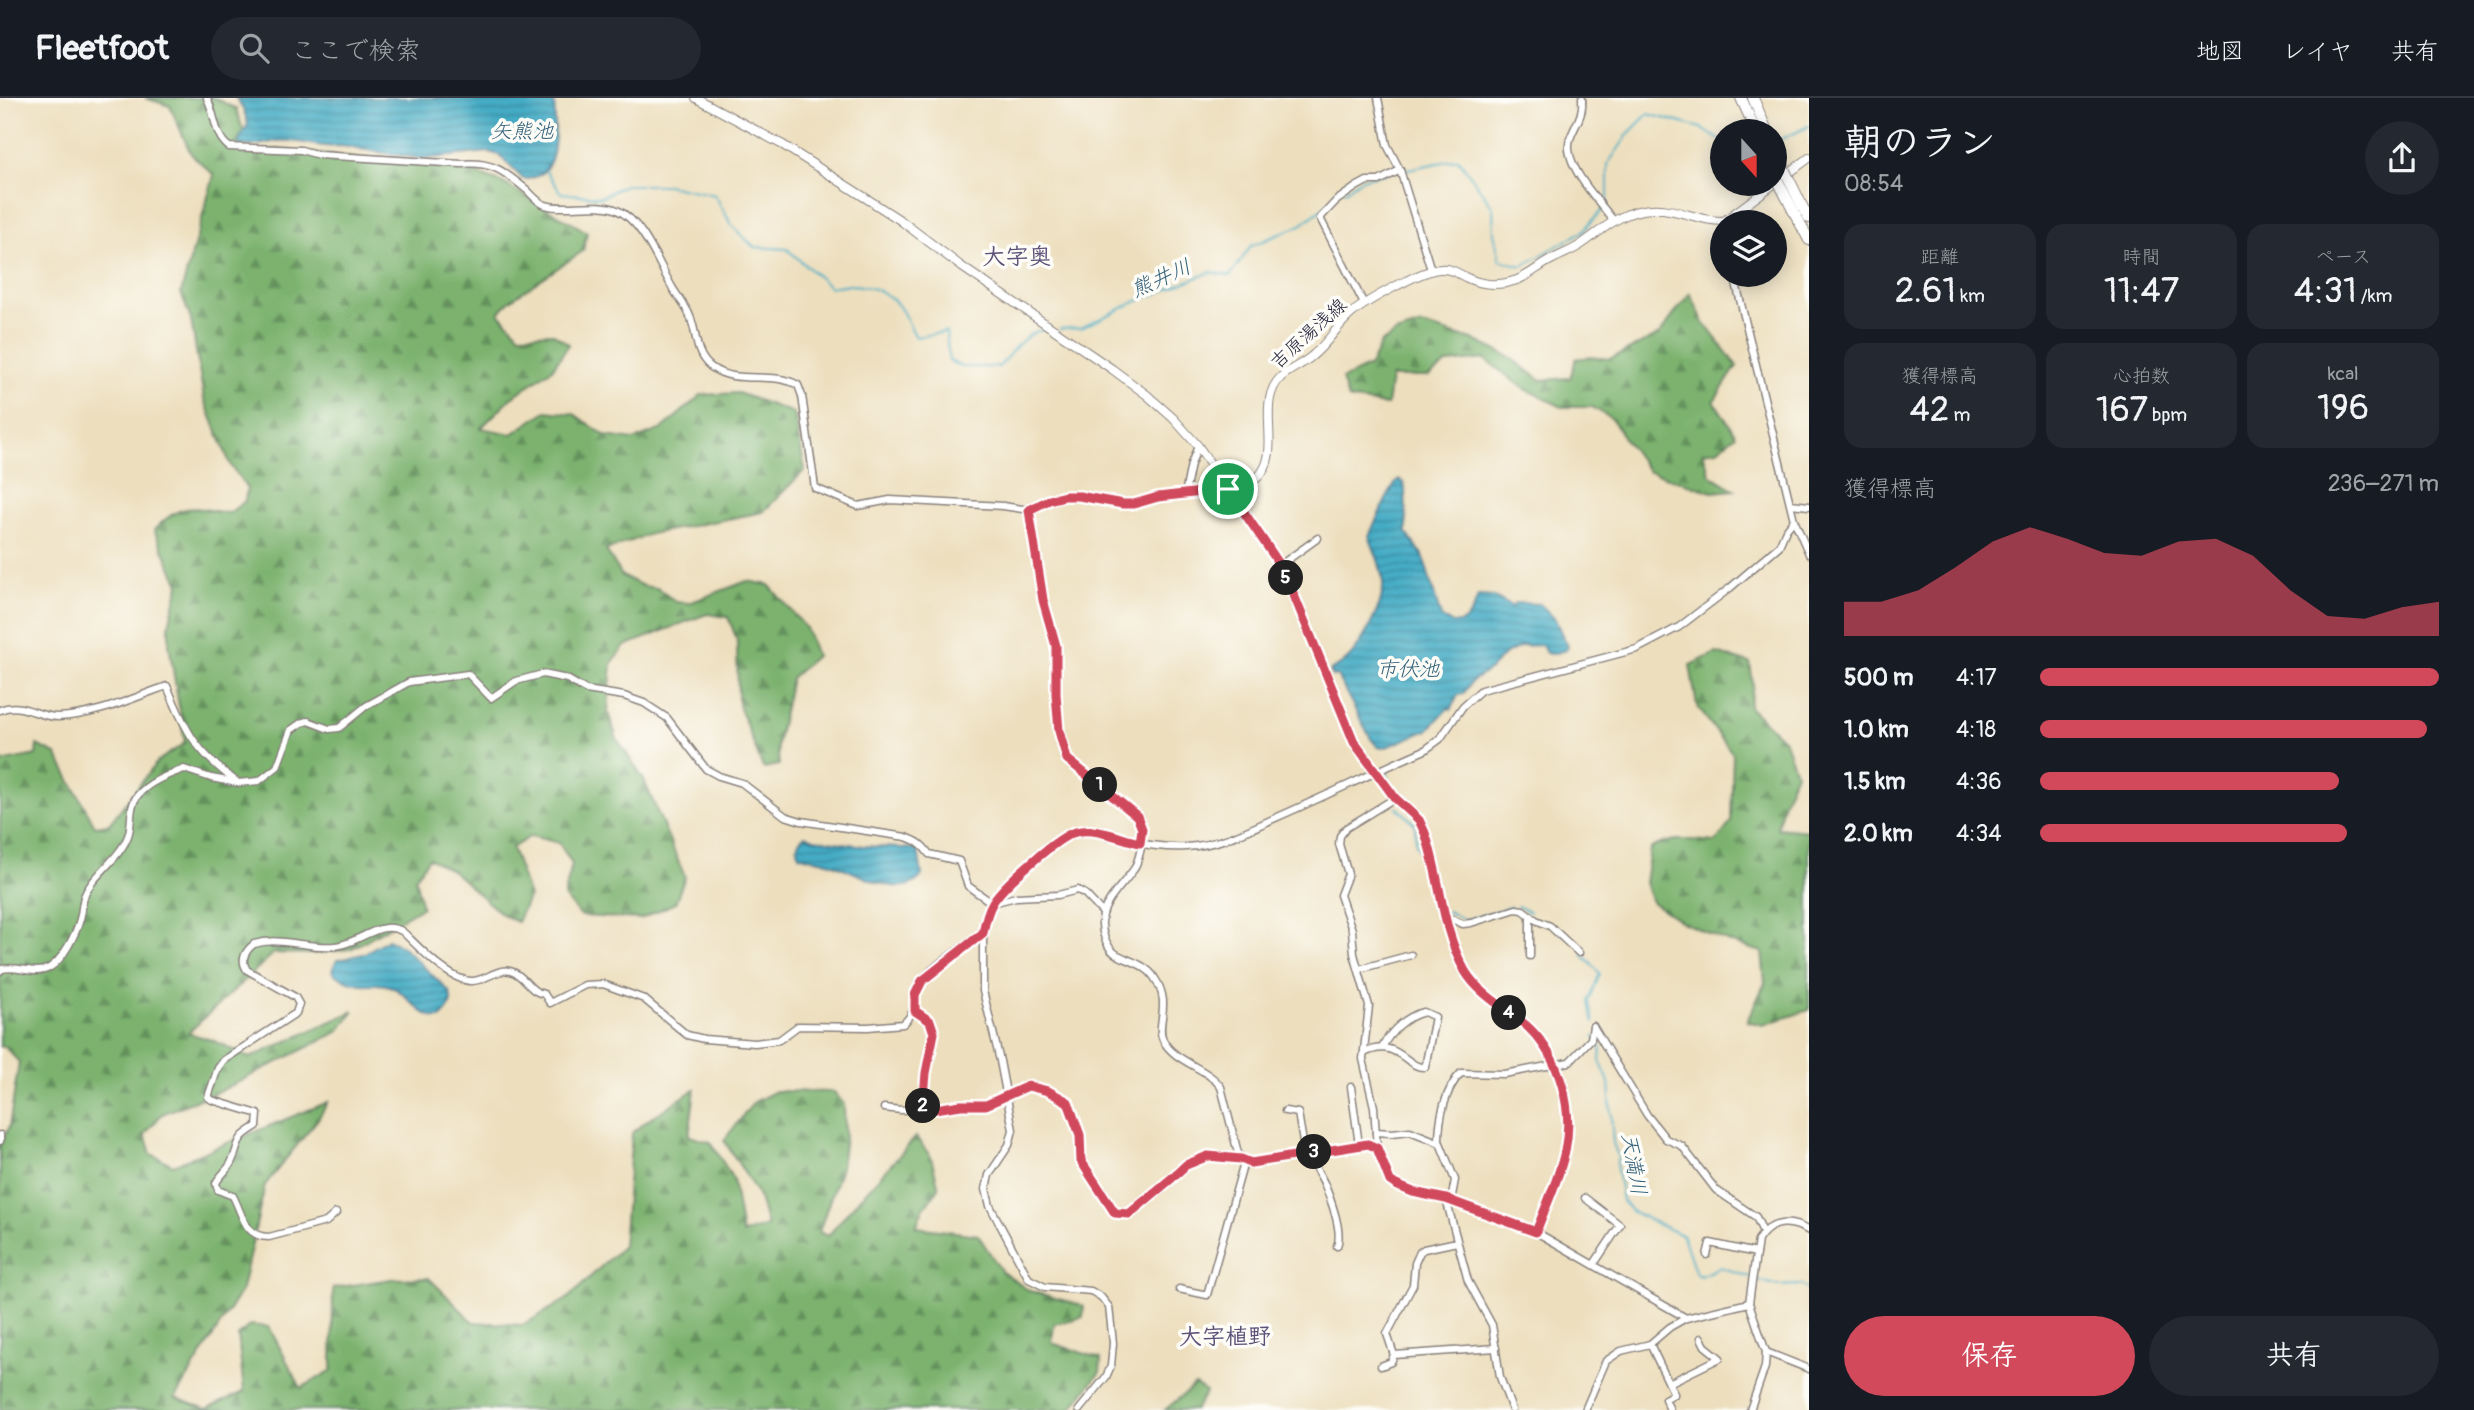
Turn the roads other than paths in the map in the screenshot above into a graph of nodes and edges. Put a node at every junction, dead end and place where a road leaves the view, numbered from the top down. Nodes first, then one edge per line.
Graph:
1 (206, 98) edge
2 (696, 98) edge
3 (1378, 98) edge
4 (1582, 98) edge
5 (1741, 98) edge
6 (1753, 98) edge
7 (1751, 119) edge
8 (1762, 119) edge
9 (1809, 158) edge
10 (1400, 170) junction
11 (1787, 181) edge
12 (1787, 192) edge
13 (1798, 209) junction
14 (1740, 210) edge
15 (1809, 218) edge
16 (1612, 220) junction
17 (1710, 221) edge
18 (1809, 240) edge
19 (1431, 270) junction
20 (1737, 287) edge
21 (1364, 304) junction
22 (1198, 446) junction
23 (1228, 489) junction
24 (1185, 494) junction
25 (1791, 504) junction
26 (1809, 506) edge
27 (1029, 510) junction
28 (1794, 520) junction
29 (1318, 538) dead end
30 (1809, 554) edge
31 (1279, 566) junction
32 (0, 710) edge
33 (1375, 772) junction
34 (238, 783) junction
35 (1395, 798) junction
36 (1140, 843) junction
37 (992, 903) junction
38 (1102, 912) junction
39 (1530, 915) junction
40 (1444, 916) junction
41 (983, 933) junction
42 (1579, 953) dead end
43 (1411, 955) dead end
44 (1530, 956) dead end
45 (1359, 969) junction
46 (0, 971) edge
47 (915, 1011) junction
48 (1382, 1048) junction
49 (1363, 1053) junction
50 (1555, 1065) junction
51 (1351, 1087) dead end
52 (1007, 1095) junction
53 (884, 1108) dead end
54 (923, 1108) junction
55 (1285, 1111) dead end
56 (1376, 1132) junction
57 (0, 1135) edge
58 (0, 1140) edge
59 (1439, 1142) junction
60 (1359, 1145) junction
61 (1377, 1148) junction
62 (1307, 1153) junction
63 (1243, 1160) junction
64 (1585, 1198) dead end
65 (1448, 1200) junction
66 (336, 1213) dead end
67 (1809, 1231) edge
68 (1536, 1232) junction
69 (1763, 1232) junction
70 (1457, 1242) junction
71 (1338, 1246) dead end
72 (1756, 1253) junction
73 (1707, 1255) dead end
74 (1594, 1264) junction
75 (1179, 1289) dead end
76 (1749, 1303) junction
77 (1686, 1318) junction
78 (1702, 1338) dead end
79 (1650, 1344) junction
80 (1496, 1348) junction
81 (1766, 1352) junction
82 (1394, 1355) junction
83 (1381, 1366) dead end
84 (1809, 1370) edge
85 (1669, 1383) junction
86 (1079, 1410) edge
87 (1512, 1410) edge
88 (1585, 1410) edge
89 (1670, 1410) edge
90 (1750, 1410) edge

1 - 27 street
2 - 22 main road
3 - 10 street
4 - 16 street
5 - 7 highway
6 - 8 highway
9 - 14 main road
10 - 19 street
10 - 21 street
11 - 13 highway, bridge
12 - 13 highway, bridge
13 - 15 highway
13 - 18 highway
16 - 17 main road
16 - 19 main road
19 - 21 main road, 吉原湯浅線
20 - 25 street
21 - 23 main road, 吉原湯浅線
22 - 23 main road
22 - 24 street
23 - 24 street
23 - 31 street
24 - 27 street
25 - 26 street
25 - 28 street
27 - 36 street
28 - 30 street
28 - 33 street
29 - 31 street
31 - 33 street
32 - 34 street
33 - 35 street
33 - 36 street
34 - 37 street
34 - 46 street
35 - 40 street
35 - 45 street
36 - 37 street
36 - 38 street
37 - 38 street
37 - 41 street
38 - 63 street
39 - 40 street
39 - 42 street
39 - 44 street
40 - 50 street
41 - 47 street
41 - 52 street
43 - 45 street
45 - 49 street
47 - 54 street
47 - 66 street
48 - 48 street
48 - 49 street
49 - 56 street
50 - 59 street
50 - 68 street
50 - 69 street
51 - 60 street
52 - 54 street
52 - 63 street
52 - 86 street
53 - 54 street
55 - 62 street
56 - 59 street
56 - 61 street
57 - 58 street
59 - 65 street
60 - 61 street
60 - 62 street
61 - 65 street
62 - 63 street
62 - 71 street
63 - 75 street
64 - 74 street
65 - 68 street
65 - 70 street
67 - 69 street
68 - 74 street
69 - 72 street
70 - 80 street
70 - 82 street
72 - 73 street
72 - 76 street
74 - 77 street
76 - 77 street
76 - 81 street
77 - 79 street
78 - 85 street
79 - 85 street
79 - 88 street
80 - 82 street
80 - 87 street
81 - 84 street
81 - 90 street
82 - 83 street
85 - 89 street

